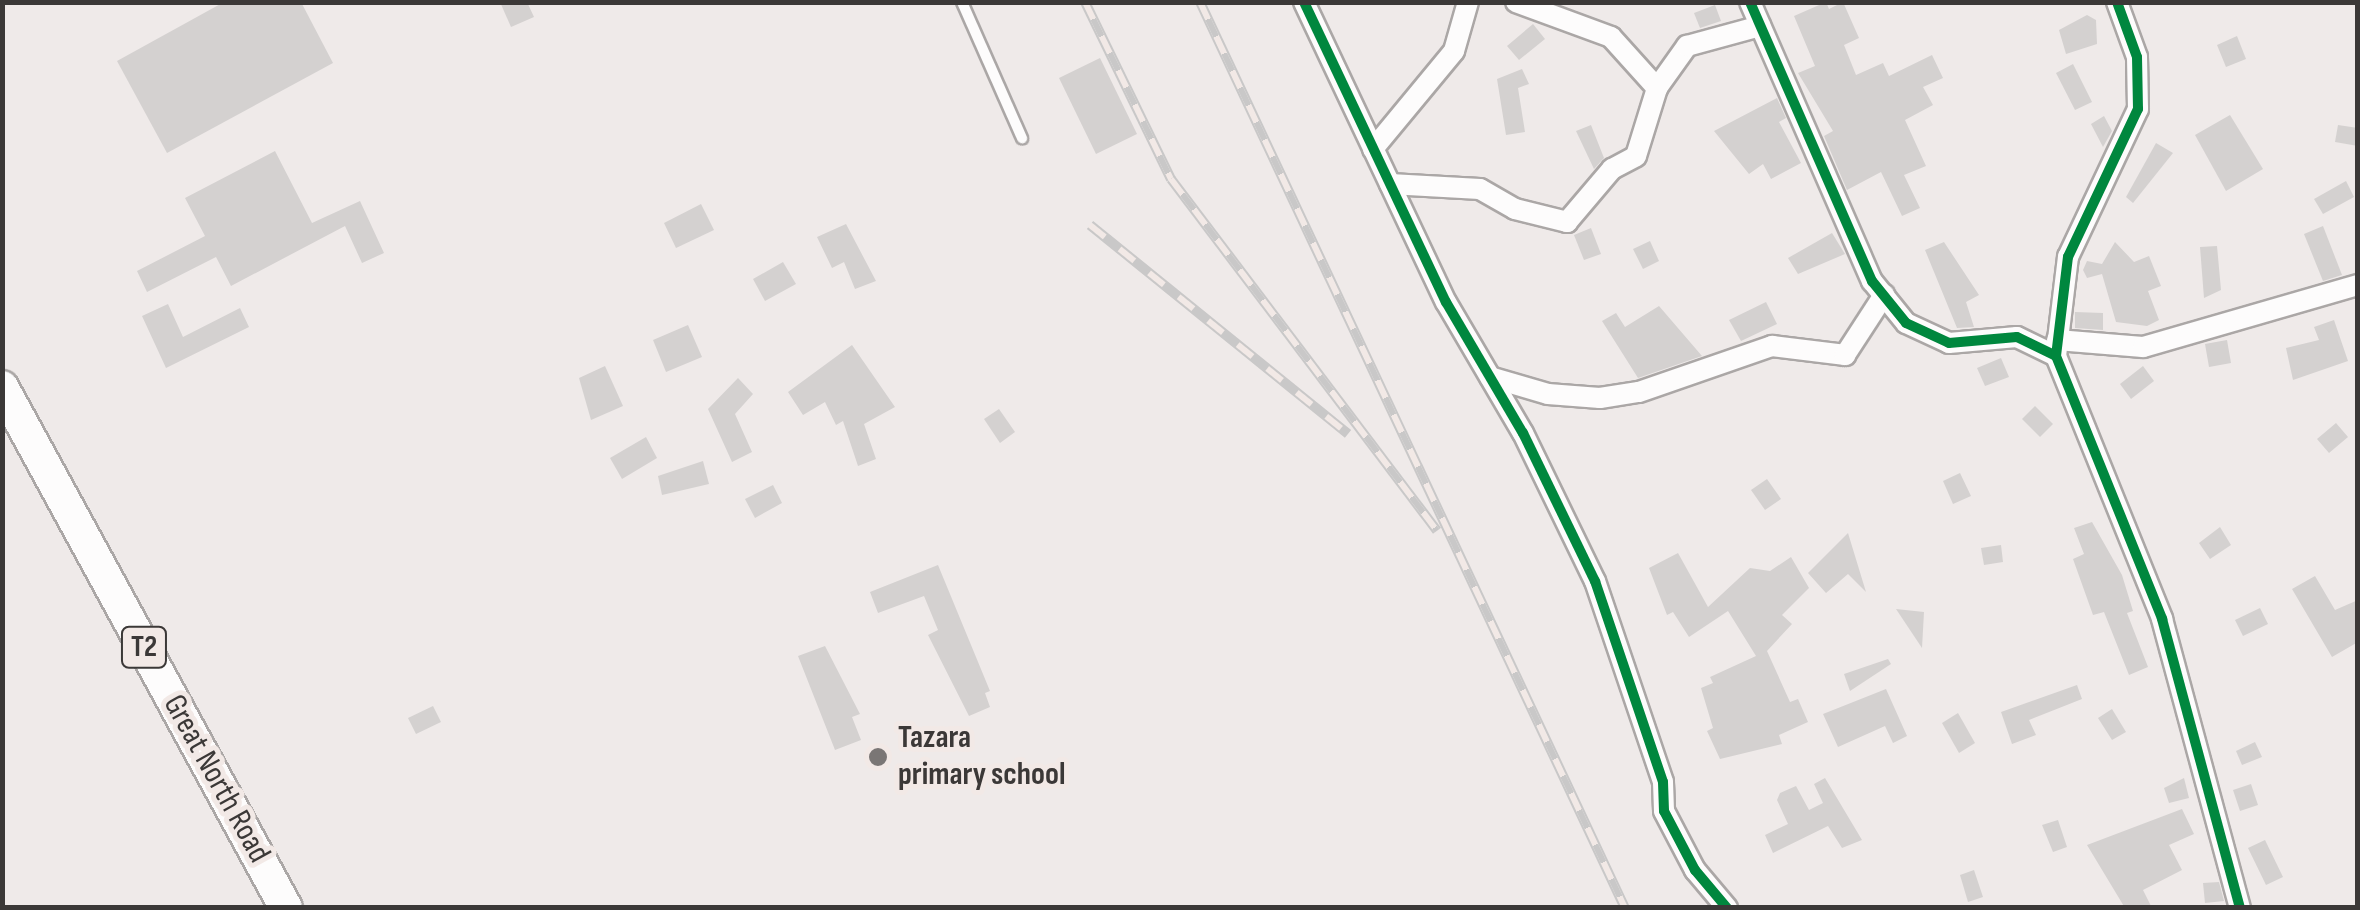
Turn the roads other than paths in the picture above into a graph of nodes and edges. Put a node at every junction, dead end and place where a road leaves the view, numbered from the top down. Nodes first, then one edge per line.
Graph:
1 (962, 2) edge
2 (1304, 2) edge
3 (1468, 2) edge
4 (1516, 2) edge
5 (1750, 2) edge
6 (2117, 2) edge
7 (1760, 26) junction
8 (1657, 88) junction
9 (1022, 138) dead end
10 (1373, 149) junction
11 (1390, 184) junction
12 (2358, 284) edge
13 (1884, 296) junction
14 (2057, 348) junction
15 (1490, 377) junction
16 (2, 386) edge
17 (286, 908) edge
18 (1727, 908) edge
19 (2240, 908) edge

1 - 9 lane
2 - 10 street
3 - 10 street
4 - 8 street
5 - 7 street
6 - 14 street
7 - 8 street
7 - 13 street
8 - 11 street
10 - 11 street
11 - 15 street
12 - 14 street
13 - 14 street
13 - 15 street
14 - 19 street
15 - 18 street
16 - 17 highway, Great North Road / T2

